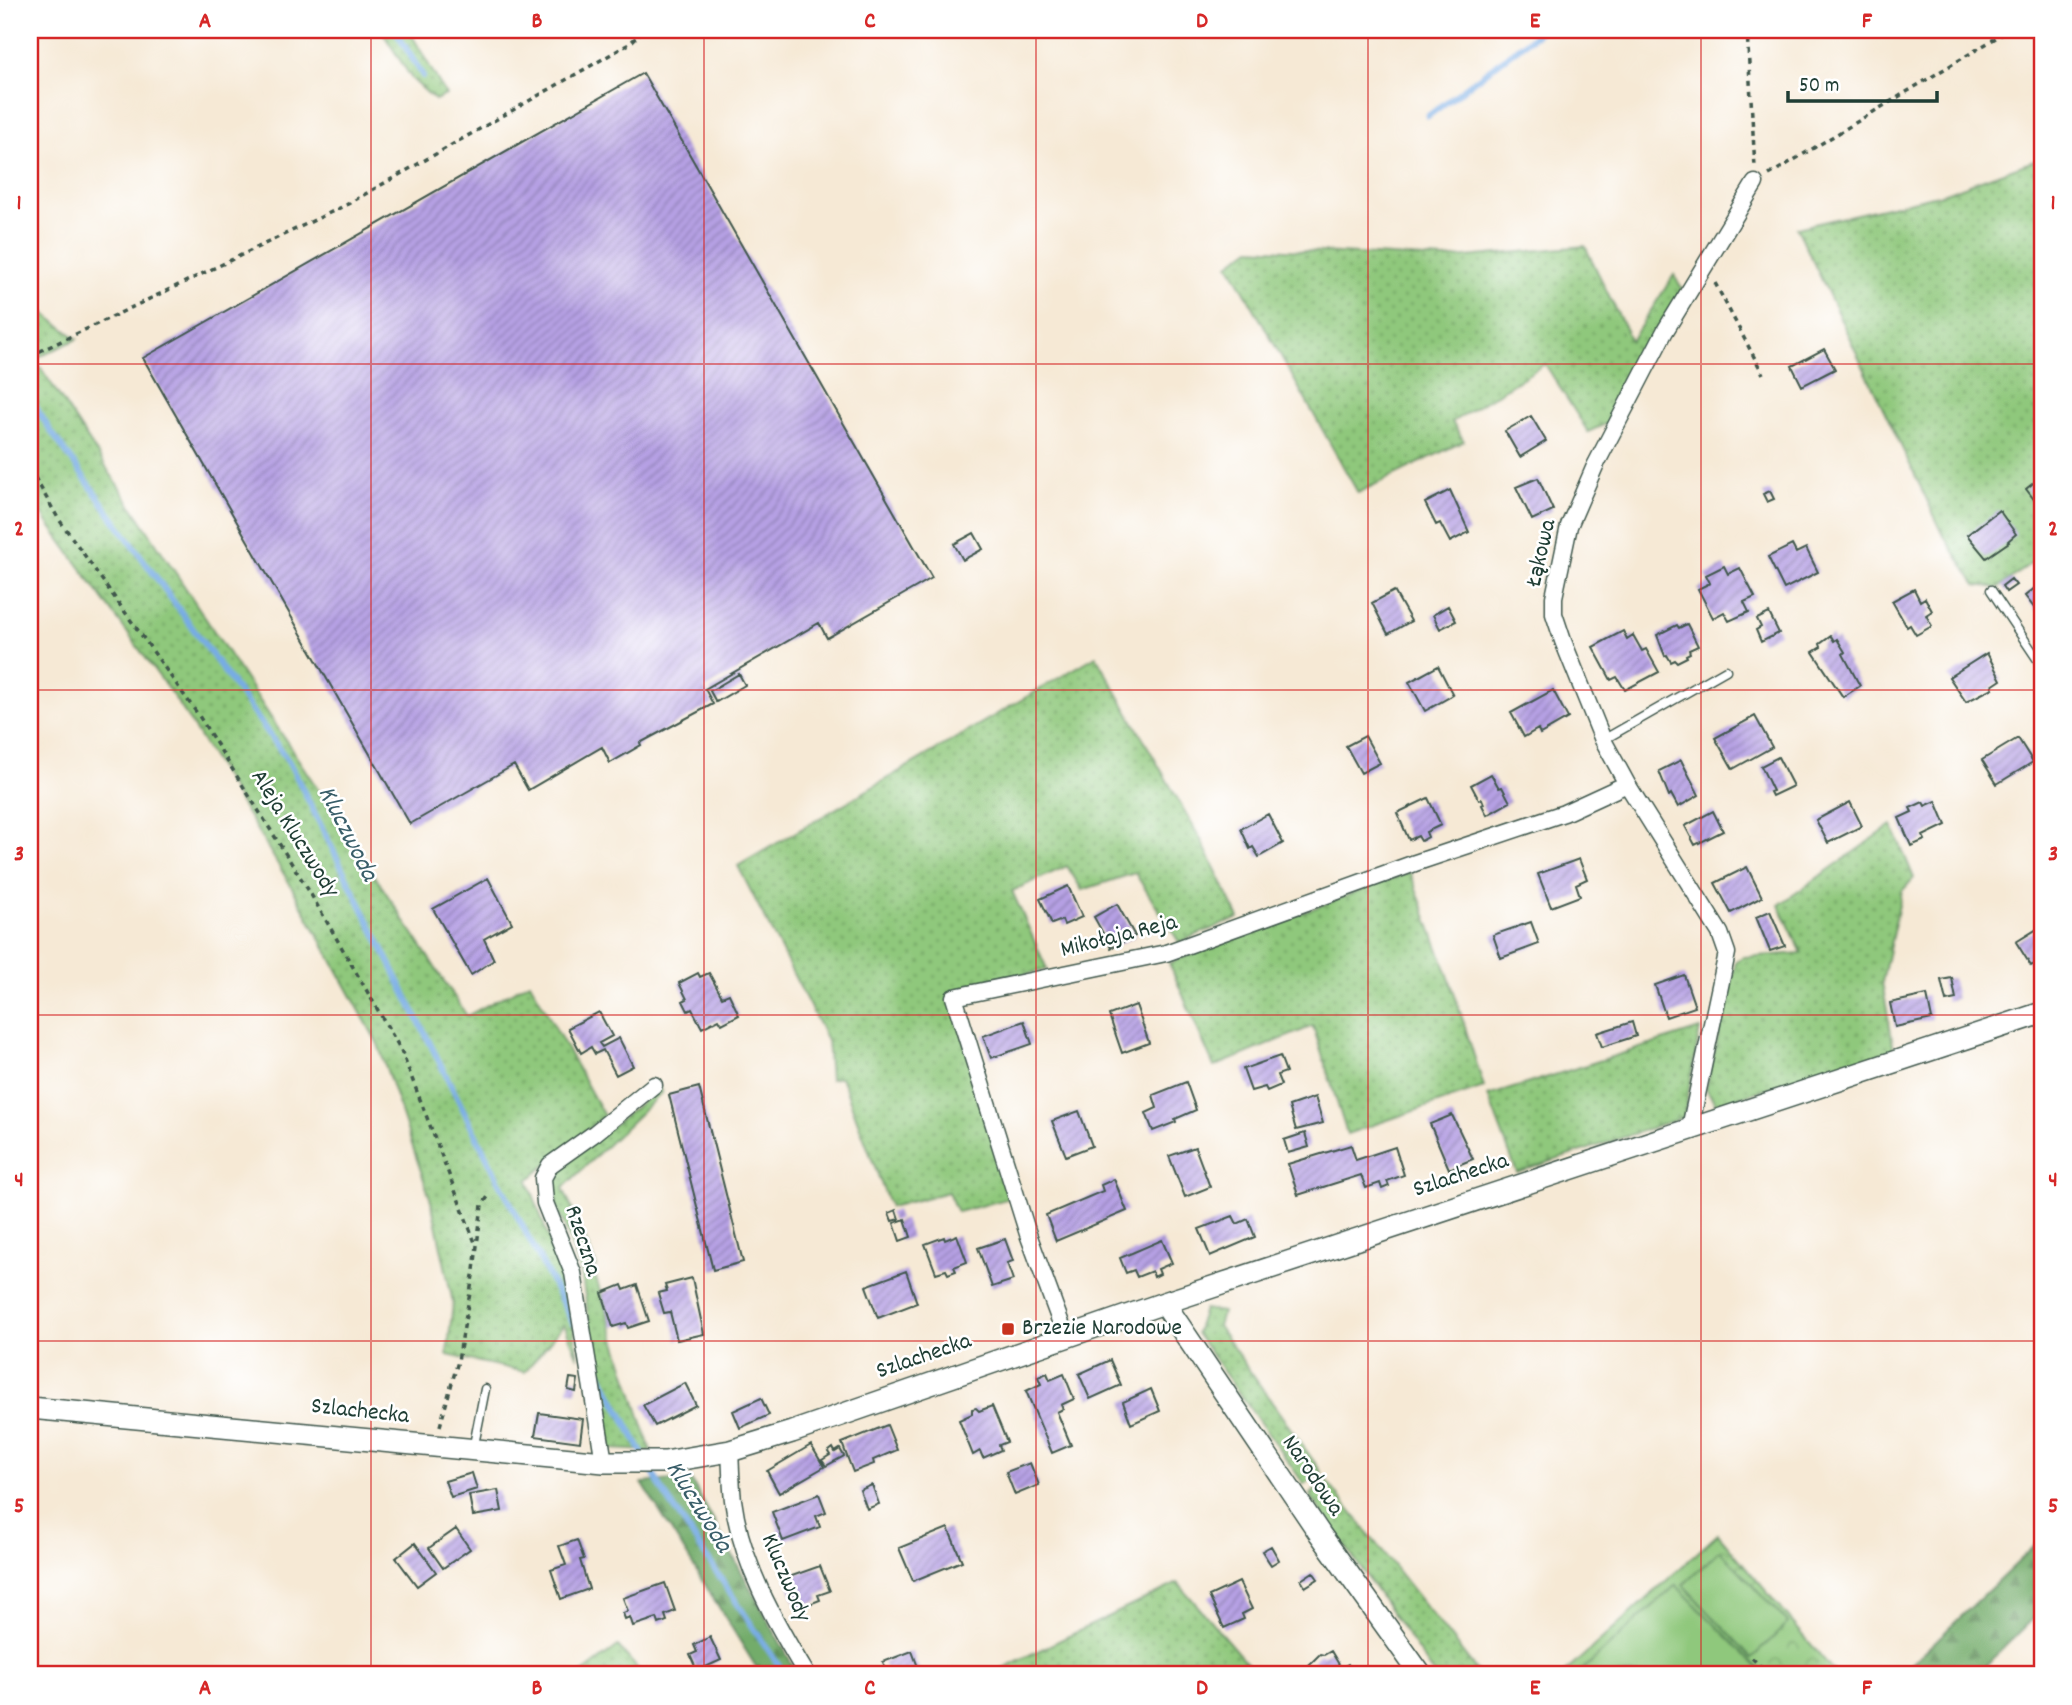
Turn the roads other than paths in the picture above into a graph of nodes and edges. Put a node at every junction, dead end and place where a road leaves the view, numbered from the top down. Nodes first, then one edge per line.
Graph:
1 (1755, 183) road end
2 (1991, 590) dead end
3 (2042, 666) edge
4 (1726, 670) dead end
5 (1603, 740) junction
6 (1627, 784) junction
7 (2042, 1013) edge
8 (654, 1085) dead end
9 (1689, 1128) junction
10 (1164, 1303) junction
11 (1066, 1337) junction
12 (485, 1389) dead end
13 (30, 1408) edge
14 (473, 1450) junction
15 (730, 1451) junction
16 (611, 1462) junction
17 (807, 1675) edge
18 (1421, 1675) edge

1 - 5 street, Łąkowa
2 - 3 lane
4 - 5 lane
5 - 6 street, Łąkowa
6 - 9 street, Łąkowa
6 - 11 street, Mikołaja Reja
7 - 9 street, Szlachecka
8 - 16 street, Rzeczna
9 - 10 street, Szlachecka
10 - 11 street, Szlachecka
10 - 18 street, Narodowa
11 - 15 street, Szlachecka
12 - 14 lane
13 - 14 street, Szlachecka
14 - 16 street, Szlachecka
15 - 16 street, Szlachecka
15 - 17 street, Kluczwody

